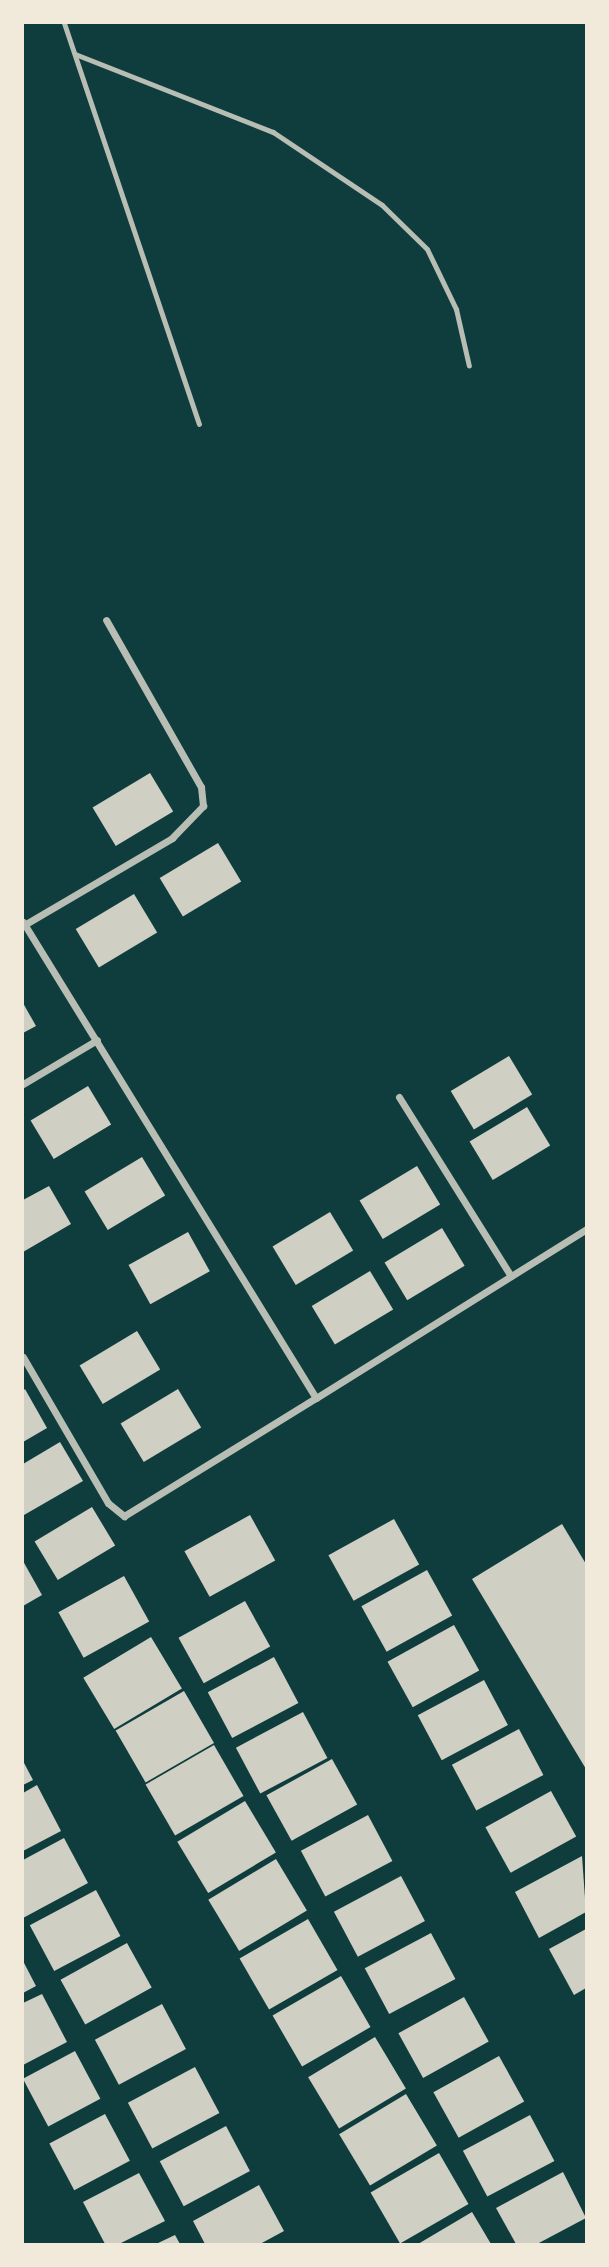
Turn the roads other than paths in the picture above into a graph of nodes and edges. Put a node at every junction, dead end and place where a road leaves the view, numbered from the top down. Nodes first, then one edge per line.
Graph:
1 (64, 23) edge
2 (75, 54) junction
3 (469, 366) dead end
4 (199, 424) dead end
5 (106, 620) dead end
6 (24, 923) edge
7 (97, 1040) junction
8 (23, 1084) edge
9 (399, 1097) dead end
10 (586, 1229) edge
11 (511, 1276) junction
12 (23, 1357) edge
13 (316, 1398) junction

1 - 2 lane
2 - 3 lane
2 - 4 lane
5 - 6 street
6 - 7 street
7 - 8 street
7 - 13 street
9 - 11 street
10 - 11 street
11 - 13 street
12 - 13 street

